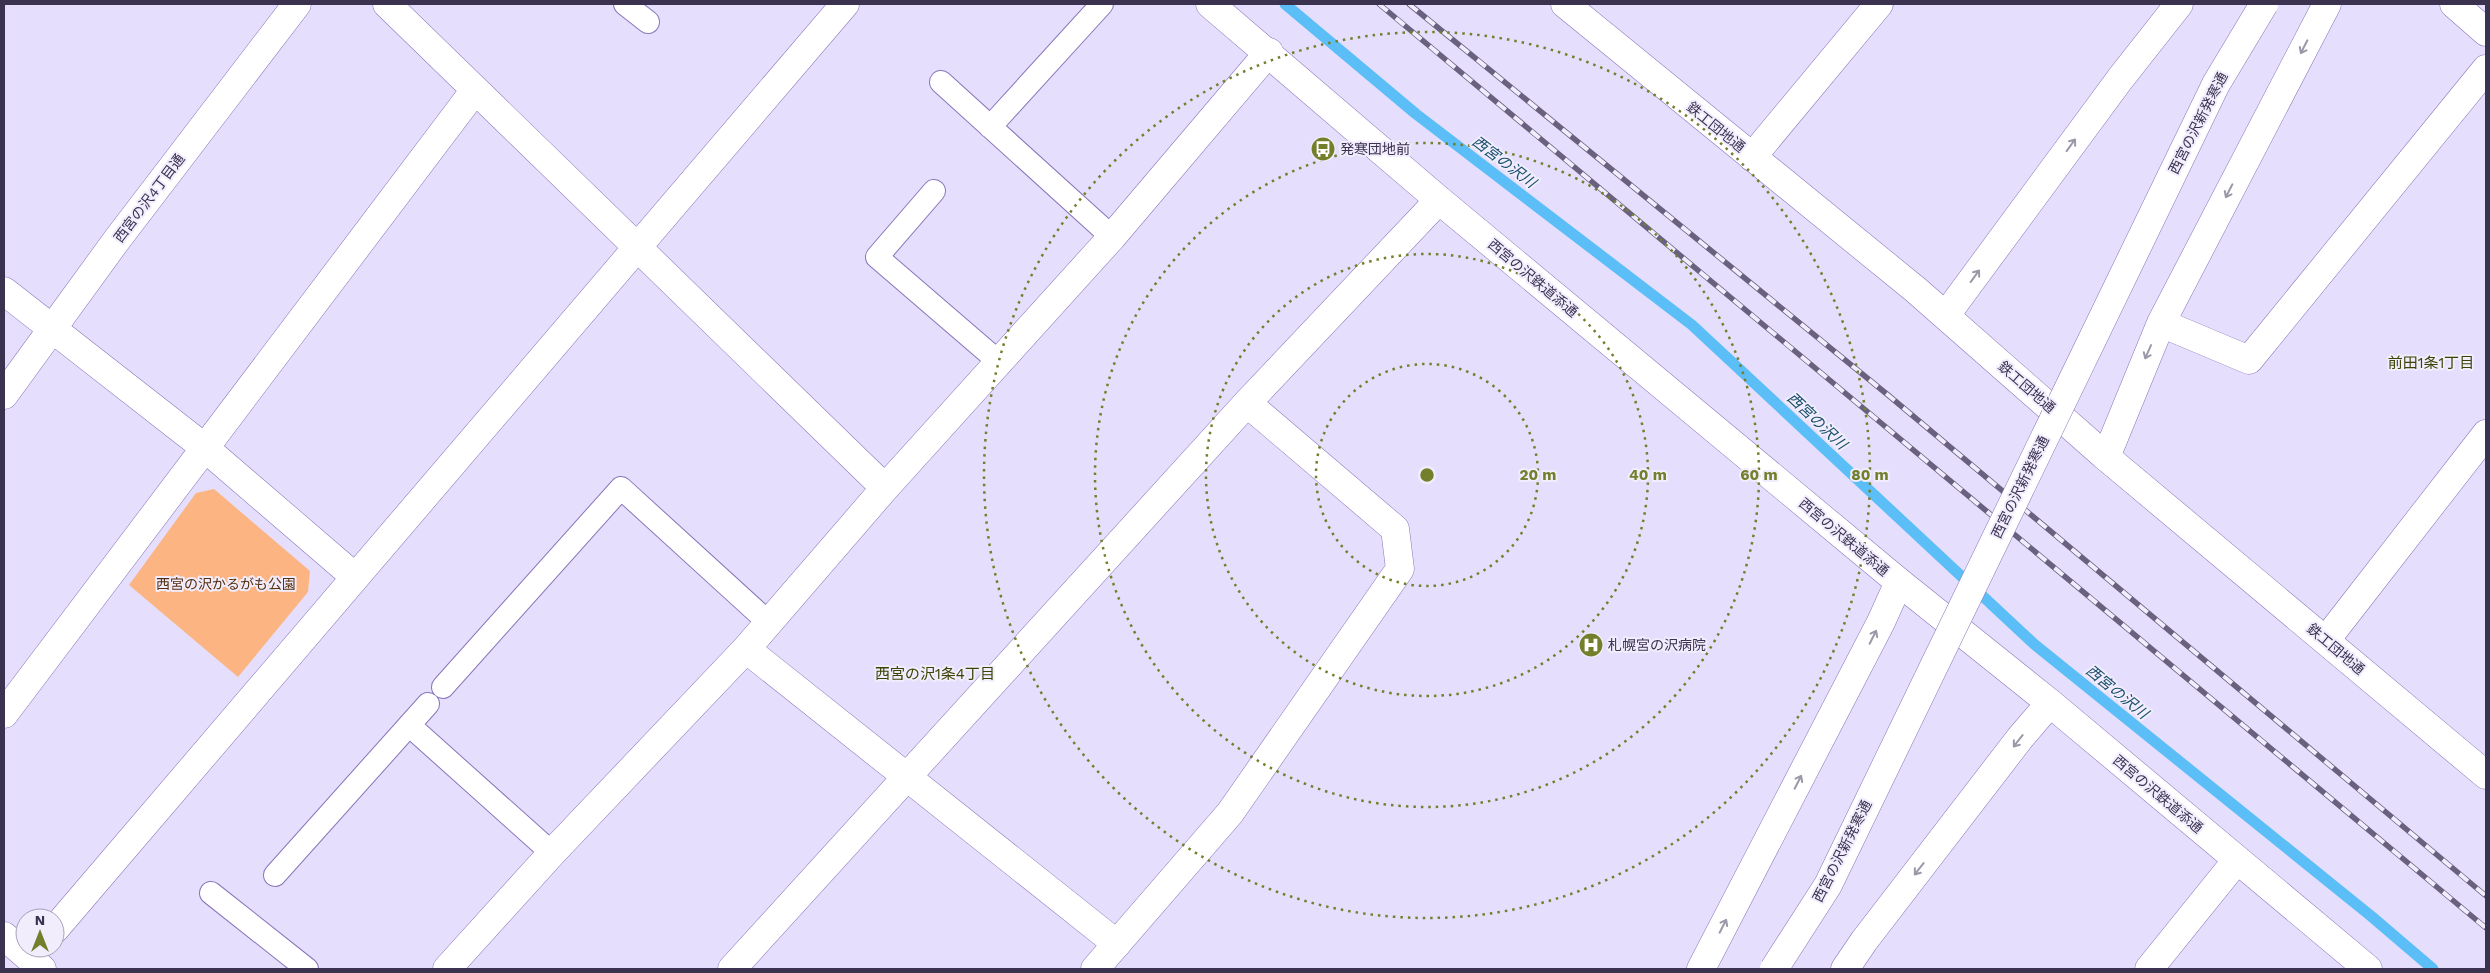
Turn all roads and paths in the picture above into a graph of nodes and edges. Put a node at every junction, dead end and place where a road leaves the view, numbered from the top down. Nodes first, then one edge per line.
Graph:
1 (297, 4) edge
2 (387, 4) edge
3 (625, 4) edge
4 (845, 4) edge
5 (1102, 4) edge
6 (1210, 4) edge
7 (1878, 4) edge
8 (2179, 4) edge
9 (2264, 4) edge
10 (2327, 4) edge
11 (2454, 4) edge
12 (1570, 5) edge
13 (648, 22) dead end
14 (2486, 32) edge
15 (1269, 52) junction
16 (2486, 69) edge
17 (941, 82) dead end
18 (475, 90) junction
19 (990, 127) junction
20 (1752, 157) junction
21 (934, 191) dead end
22 (1439, 200) junction
23 (1112, 237) junction
24 (636, 248) junction
25 (4, 291) edge
26 (1946, 315) junction
27 (2161, 323) junction
28 (53, 328) junction
29 (1000, 362) junction
30 (4, 395) edge
31 (1247, 403) junction
32 (2486, 434) edge
33 (205, 448) junction
34 (2106, 457) junction
35 (885, 488) junction
36 (355, 577) junction
37 (1899, 582) junction
38 (768, 622) junction
39 (2326, 640) junction
40 (746, 648) junction
41 (443, 687) dead end
42 (2050, 703) junction
43 (428, 704) dead end
44 (4, 714) edge
45 (409, 725) junction
46 (2486, 774) edge
47 (907, 775) junction
48 (552, 853) junction
49 (2237, 860) junction
50 (275, 875) dead end
51 (211, 893) dead end
52 (65, 917) edge
53 (4, 936) edge
54 (1116, 944) junction
55 (37, 959) edge
56 (307, 969) edge
57 (447, 969) edge
58 (732, 969) edge
59 (1095, 969) edge
60 (1701, 969) edge
61 (1774, 969) edge
62 (1845, 969) edge
63 (2149, 969) edge
64 (2368, 969) edge

1 - 28 street, 西宮の沢4丁目通
2 - 18 street
3 - 13 lane
4 - 24 street
5 - 19 lane
6 - 15 street, 西宮の沢鉄道添通
7 - 20 street
26 -> 8 street
9 - 61 street, 西宮の沢新発寒通, bridge
10 -> 27 street
11 - 14 street
12 - 20 street, 鉄工団地通
15 - 22 street, 西宮の沢鉄道添通
15 - 23 street
16 - 27 street
17 - 19 lane
18 - 24 street
18 - 33 street
19 - 23 lane
20 - 26 street, 鉄工団地通
21 - 29 lane
22 - 31 street
22 - 37 street, 西宮の沢鉄道添通
23 - 29 street
24 - 35 street
24 - 36 street
25 - 28 street
26 - 34 street, 鉄工団地通
27 -> 34 street
28 - 30 street, 西宮の沢4丁目通
28 - 33 street
29 - 35 street
31 - 47 street
31 - 54 street
32 - 39 street
33 - 36 street
33 - 44 street
34 - 39 street, 鉄工団地通
35 - 38 street
36 - 52 street
37 - 42 street, 西宮の沢鉄道添通
60 -> 37 street
38 - 40 street
38 - 41 lane
39 - 46 street, 鉄工団地通
40 - 47 street
40 - 48 street
42 - 49 street, 西宮の沢鉄道添通
42 -> 62 street
43 - 45 lane
45 - 48 lane
45 - 50 lane
47 - 54 street
47 - 58 street
48 - 57 street
49 - 63 street
49 - 64 street, 西宮の沢鉄道添通
51 - 56 lane
53 - 55 street
54 - 59 street

